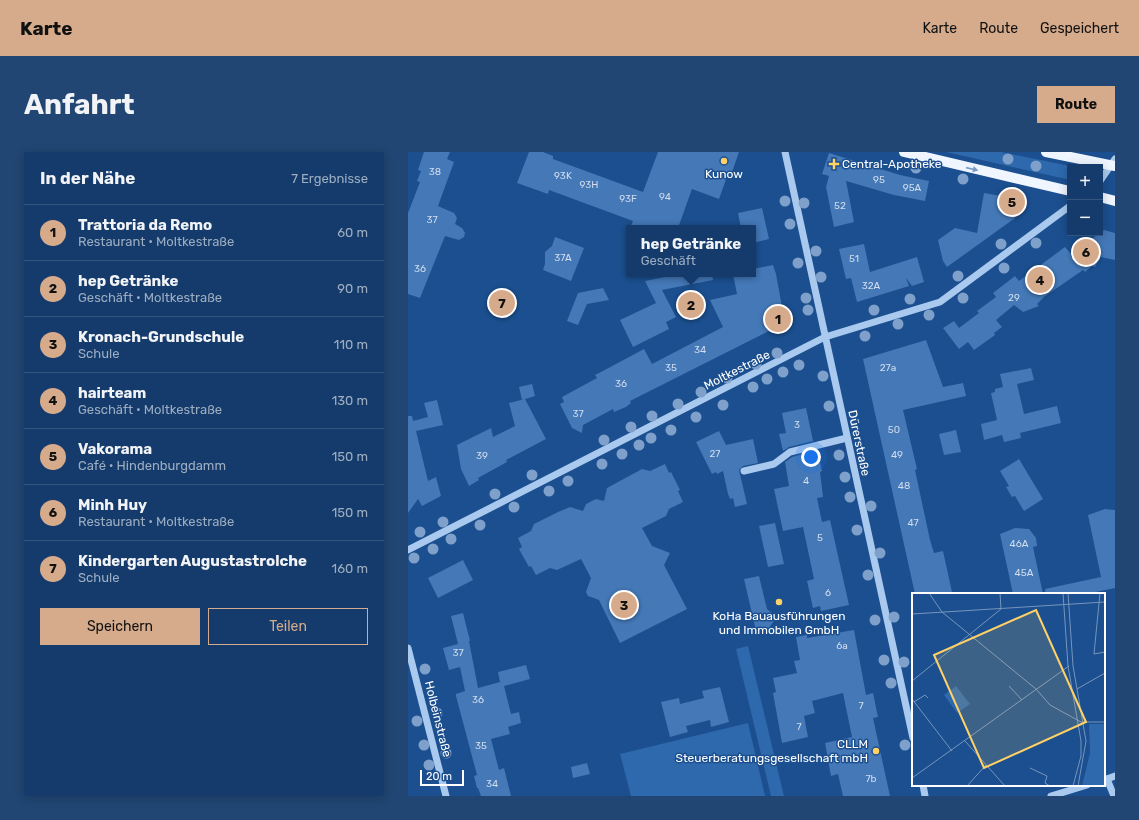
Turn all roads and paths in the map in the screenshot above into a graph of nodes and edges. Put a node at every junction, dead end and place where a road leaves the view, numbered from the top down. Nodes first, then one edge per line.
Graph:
1 (785, 152) edge
2 (904, 152) edge
3 (1046, 152) edge
4 (1114, 164) edge
5 (1103, 177) edge
6 (1067, 190) edge
7 (1103, 198) edge
8 (1115, 201) edge
9 (1067, 208) edge
10 (825, 337) junction
11 (847, 438) junction
12 (744, 471) dead end
13 (408, 550) edge
14 (408, 648) edge
15 (912, 733) edge
16 (1115, 776) edge
17 (1105, 779) edge
18 (923, 786) edge
19 (1084, 786) edge
20 (446, 796) edge
21 (925, 796) edge
22 (1051, 796) edge
23 (1114, 796) edge

1 - 10 street, Dürerstraße
2 -> 6 main road
3 - 4 main road
4 - 5 street
7 - 8 main road
9 - 10 street, Moltkestraße
10 - 11 street, Dürerstraße
10 - 13 street, Moltkestraße
11 - 12 street
11 - 15 street, Dürerstraße
14 - 20 street, Holbeinstraße
16 - 17 street
17 - 23 street
18 - 21 street
19 - 22 street

